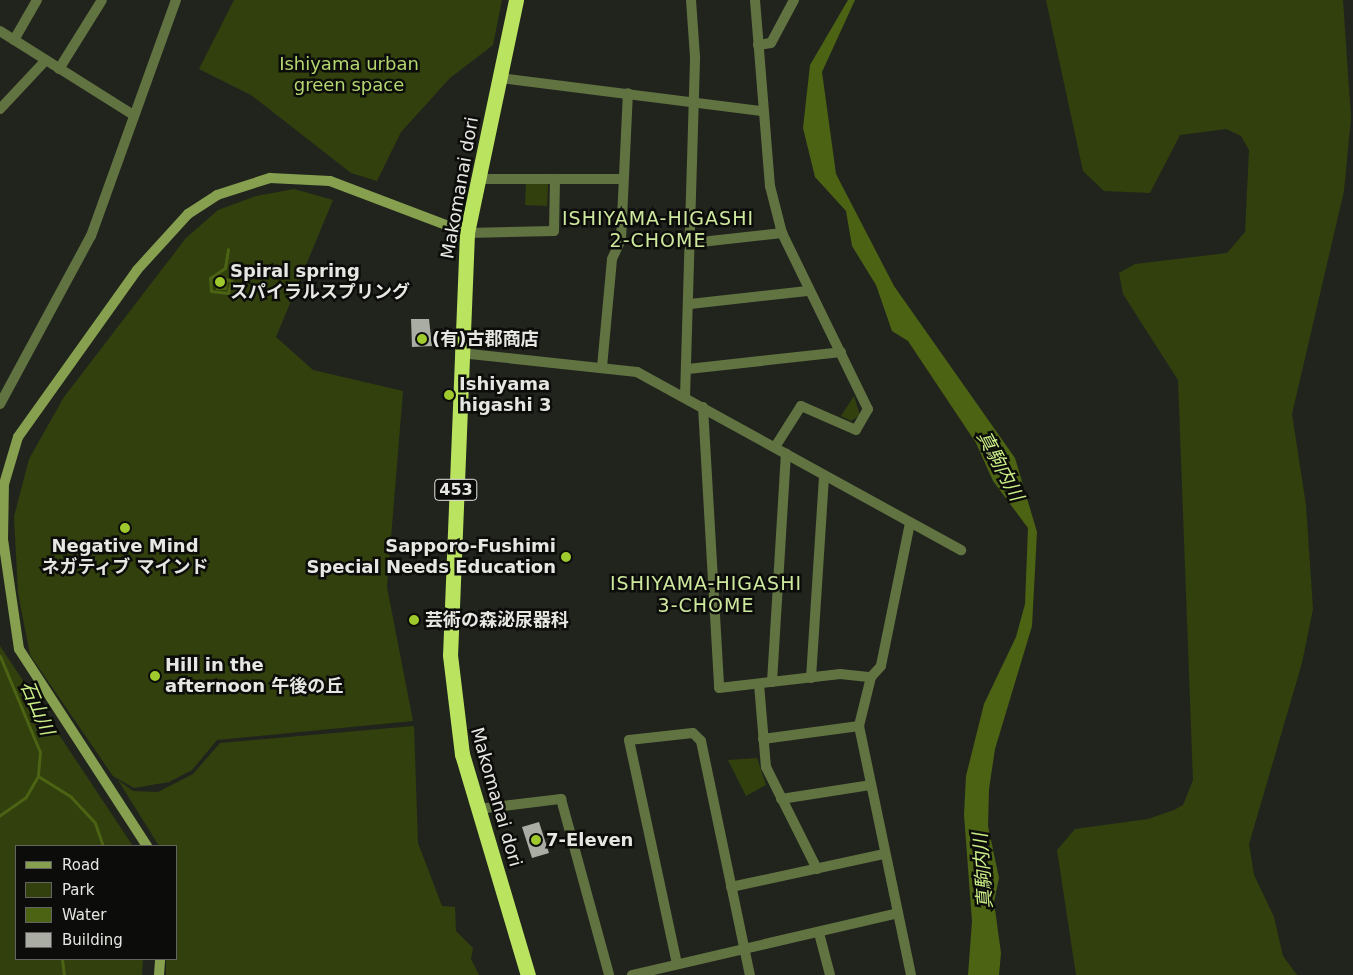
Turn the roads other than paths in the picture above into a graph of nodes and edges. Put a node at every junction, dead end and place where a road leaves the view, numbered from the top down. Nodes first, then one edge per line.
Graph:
1 (36, 0) edge
2 (102, 0) edge
3 (176, 0) edge
4 (516, 0) edge
5 (691, 0) edge
6 (755, 0) edge
7 (794, 0) edge
8 (0, 31) edge
9 (14, 40) junction
10 (758, 45) junction
11 (46, 60) junction
12 (59, 69) junction
13 (500, 78) junction
14 (628, 94) junction
15 (694, 102) junction
16 (0, 110) edge
17 (762, 111) junction
18 (132, 114) junction
19 (479, 179) junction
20 (555, 179) junction
21 (622, 179) junction
22 (467, 232) junction
23 (782, 234) junction
24 (692, 243) junction
25 (807, 290) junction
26 (690, 304) junction
27 (840, 352) junction
28 (460, 353) junction
29 (602, 367) junction
30 (688, 369) junction
31 (685, 397) junction
32 (0, 404) edge
33 (703, 408) junction
34 (775, 447) junction
35 (786, 453) junction
36 (824, 475) junction
37 (2, 483) edge
38 (910, 523) junction
39 (960, 550) dead end
40 (871, 676) junction
41 (811, 678) junction
42 (772, 682) junction
43 (759, 684) junction
44 (859, 726) junction
45 (763, 739) junction
46 (870, 785) junction
47 (781, 799) junction
48 (478, 809) junction
49 (147, 845) edge
50 (884, 854) junction
51 (817, 869) junction
52 (731, 887) junction
53 (898, 913) junction
54 (819, 933) junction
55 (744, 949) junction
56 (160, 960) edge
57 (677, 964) junction
58 (160, 975) edge
59 (528, 975) edge
60 (609, 975) edge
61 (632, 975) edge
62 (750, 975) edge
63 (830, 975) edge
64 (911, 975) edge

1 - 9 street
2 - 12 street
3 - 18 street
4 - 13 highway, Makomanai dori / 453
5 - 15 street
6 - 10 street
7 - 10 street
8 - 9 street
9 - 11 street
10 - 17 street
11 - 12 street
11 - 16 street
12 - 18 street
13 - 14 street
13 - 19 highway, Makomanai dori / 453
14 - 15 street
14 - 21 street
15 - 17 street
15 - 24 street
17 - 23 street
18 - 32 street
19 - 20 street
19 - 22 highway, Makomanai dori / 453
20 - 21 street
20 - 22 street
21 - 29 street
22 - 28 highway, Makomanai dori / 453
22 - 37 street
23 - 24 street
23 - 25 street
24 - 26 street
25 - 26 street
25 - 27 street
26 - 30 street
27 - 30 street
27 - 34 street
28 - 29 street
28 - 48 highway, Makomanai dori / 453
29 - 31 street
30 - 31 street
31 - 33 street
33 - 34 street
33 - 43 street
34 - 35 street
35 - 36 street
35 - 42 street
36 - 38 street
36 - 41 street
37 - 49 street
38 - 39 street
38 - 40 street
40 - 41 street
40 - 44 street
41 - 42 street
42 - 43 street
43 - 45 street
44 - 45 street
44 - 46 street
45 - 47 street
46 - 47 street
46 - 50 street
47 - 51 street
48 - 59 highway, Makomanai dori / 453
48 - 60 street
50 - 51 street
50 - 53 street
51 - 52 street
52 - 55 street
52 - 57 street
53 - 54 street
53 - 64 street
54 - 55 street
54 - 63 street
55 - 57 street
55 - 62 street
56 - 58 street
57 - 61 street

